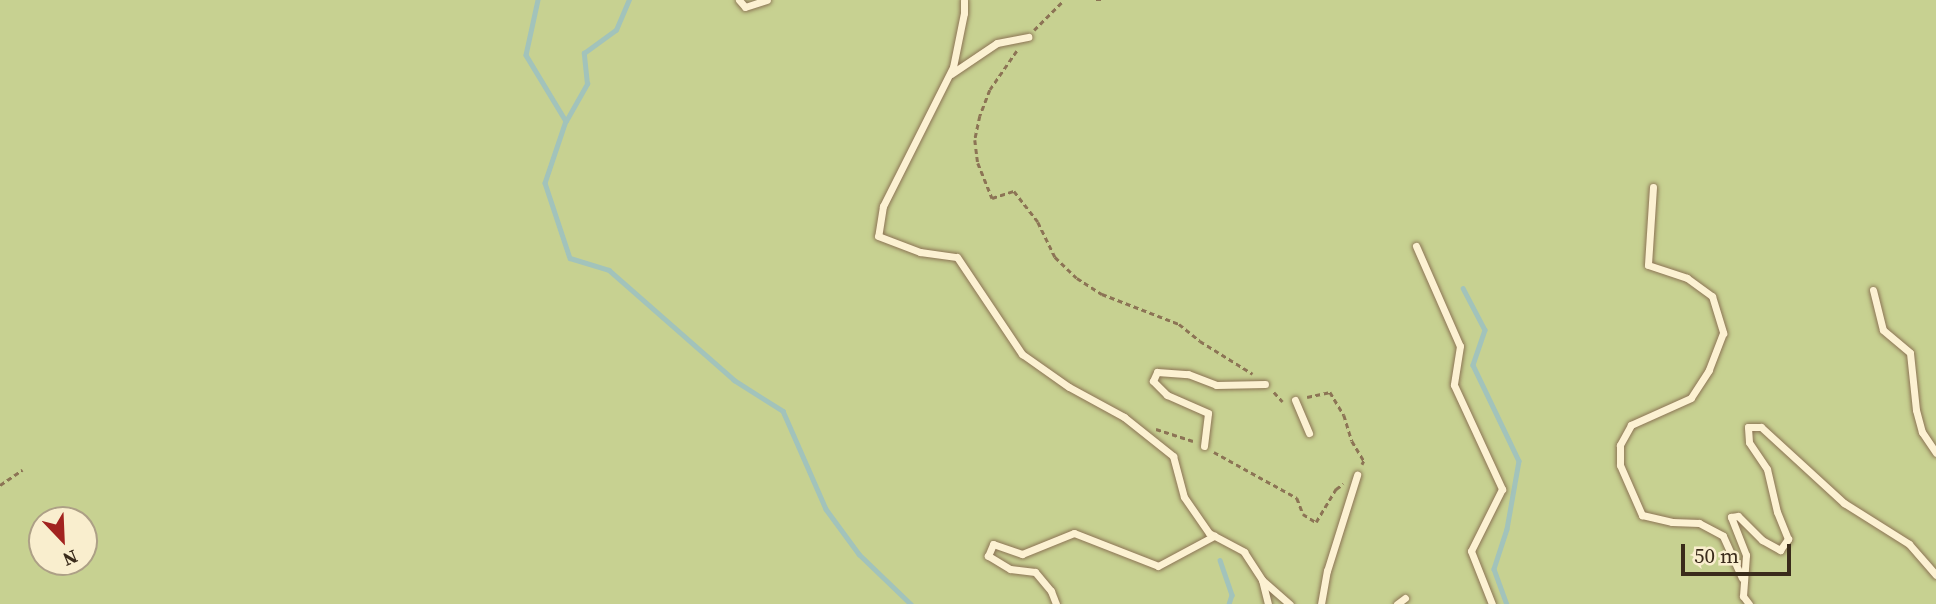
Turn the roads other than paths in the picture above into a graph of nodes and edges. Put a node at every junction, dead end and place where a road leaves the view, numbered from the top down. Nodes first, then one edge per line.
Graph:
1 (739, 0) edge
2 (767, 0) edge
3 (964, 0) edge
4 (1028, 37) road end
5 (948, 76) junction
6 (1653, 187) dead end
7 (1416, 246) dead end
8 (1873, 290) dead end
9 (1265, 384) road end
10 (1295, 400) road end
11 (1309, 433) dead end
12 (1204, 446) road end
13 (1936, 453) edge
14 (1357, 475) road end
15 (1214, 536) junction
16 (1936, 575) edge
17 (1742, 578) junction
18 (1262, 580) junction
19 (1405, 598) dead end
20 (1056, 604) edge
21 (1268, 604) edge
22 (1290, 604) edge
23 (1321, 604) edge
24 (1397, 604) edge
25 (1492, 604) edge
26 (1749, 604) edge

1 - 2 lane
3 - 5 lane
4 - 5 lane
5 - 15 lane
6 - 17 lane
7 - 25 lane
8 - 13 lane
9 - 12 lane
10 - 11 lane
14 - 23 lane
15 - 18 lane
15 - 20 lane
16 - 17 lane
17 - 26 lane
18 - 21 lane
18 - 22 lane
19 - 24 lane

